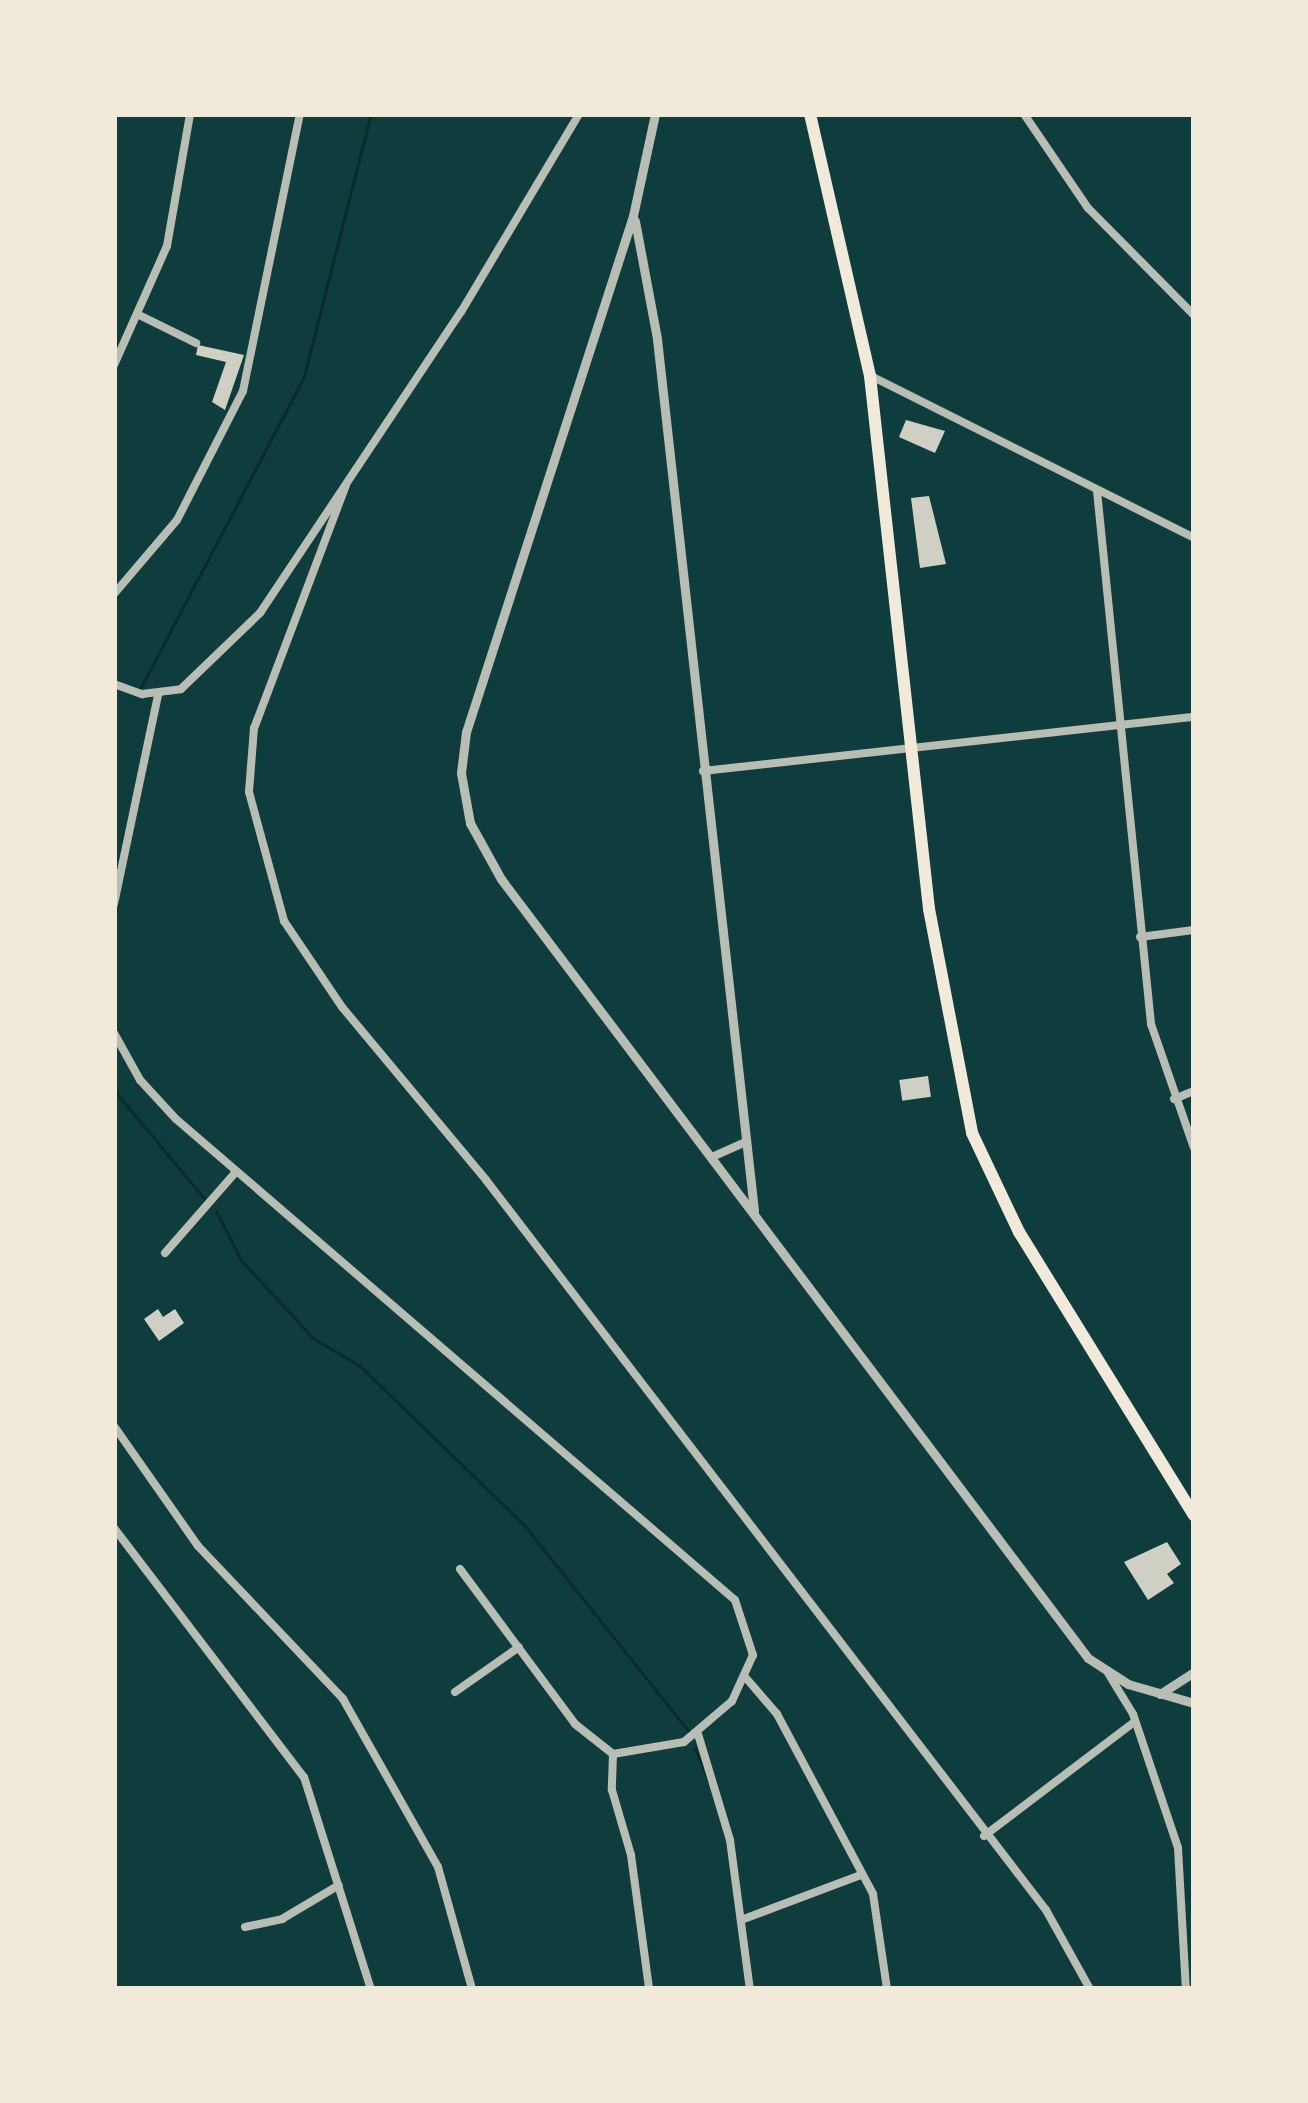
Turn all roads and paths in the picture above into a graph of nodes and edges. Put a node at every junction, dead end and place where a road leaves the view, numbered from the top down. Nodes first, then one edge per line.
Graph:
1 (190, 114) edge
2 (300, 114) edge
3 (578, 114) edge
4 (656, 114) edge
5 (809, 114) edge
6 (1024, 114) edge
7 (634, 216) junction
8 (137, 314) junction
9 (1194, 316) edge
10 (196, 343) dead end
11 (114, 364) edge
12 (870, 376) junction
13 (346, 485) junction
14 (1097, 491) junction
15 (1194, 538) edge
16 (114, 593) edge
17 (114, 684) edge
18 (158, 695) junction
19 (1194, 717) edge
20 (1120, 725) junction
21 (913, 750) junction
22 (703, 771) junction
23 (114, 904) edge
24 (1194, 930) edge
25 (1141, 937) junction
26 (114, 1033) edge
27 (1194, 1091) edge
28 (1174, 1099) junction
29 (744, 1143) junction
30 (1194, 1148) edge
31 (712, 1157) junction
32 (236, 1172) junction
33 (755, 1215) junction
34 (165, 1253) dead end
35 (114, 1426) edge
36 (1194, 1515) edge
37 (114, 1528) edge
38 (460, 1569) dead end
39 (519, 1647) junction
40 (1194, 1672) edge
41 (1108, 1673) junction
42 (746, 1678) junction
43 (1146, 1689) junction
44 (455, 1692) dead end
45 (1160, 1694) junction
46 (1194, 1703) edge
47 (1134, 1718) junction
48 (698, 1734) junction
49 (613, 1754) junction
50 (984, 1836) junction
51 (861, 1875) junction
52 (339, 1885) junction
53 (741, 1920) junction
54 (245, 1927) dead end
55 (371, 1989) edge
56 (472, 1989) edge
57 (649, 1989) edge
58 (750, 1989) edge
59 (887, 1989) edge
60 (1090, 1989) edge
61 (1186, 1989) edge

1 - 8 street
2 - 16 street
3 - 13 street
4 - 7 street
5 - 12 main road
6 - 9 street
7 - 22 street
7 - 31 street
8 - 10 street
8 - 11 street
12 - 14 street
12 - 21 main road
13 - 18 street
13 - 50 street
14 - 15 street
14 - 20 street
17 - 18 street
18 - 23 street
19 - 20 street
20 - 21 street
20 - 25 street
21 - 22 street
21 - 36 main road
22 - 29 street
24 - 25 street
25 - 28 street
26 - 32 street
27 - 28 street
28 - 30 street
29 - 31 street
29 - 33 street
31 - 33 street
32 - 34 street
32 - 42 street
33 - 41 street
35 - 56 street
37 - 52 street
38 - 39 street
39 - 44 street
39 - 49 street
40 - 45 street
41 - 43 street
41 - 47 street
42 - 48 street
42 - 51 street
43 - 45 street
43 - 47 street
45 - 46 street
47 - 50 street
47 - 61 street
48 - 49 street
48 - 53 street
49 - 57 street
50 - 60 street
51 - 53 street
51 - 59 street
52 - 54 street
52 - 55 street
53 - 58 street

